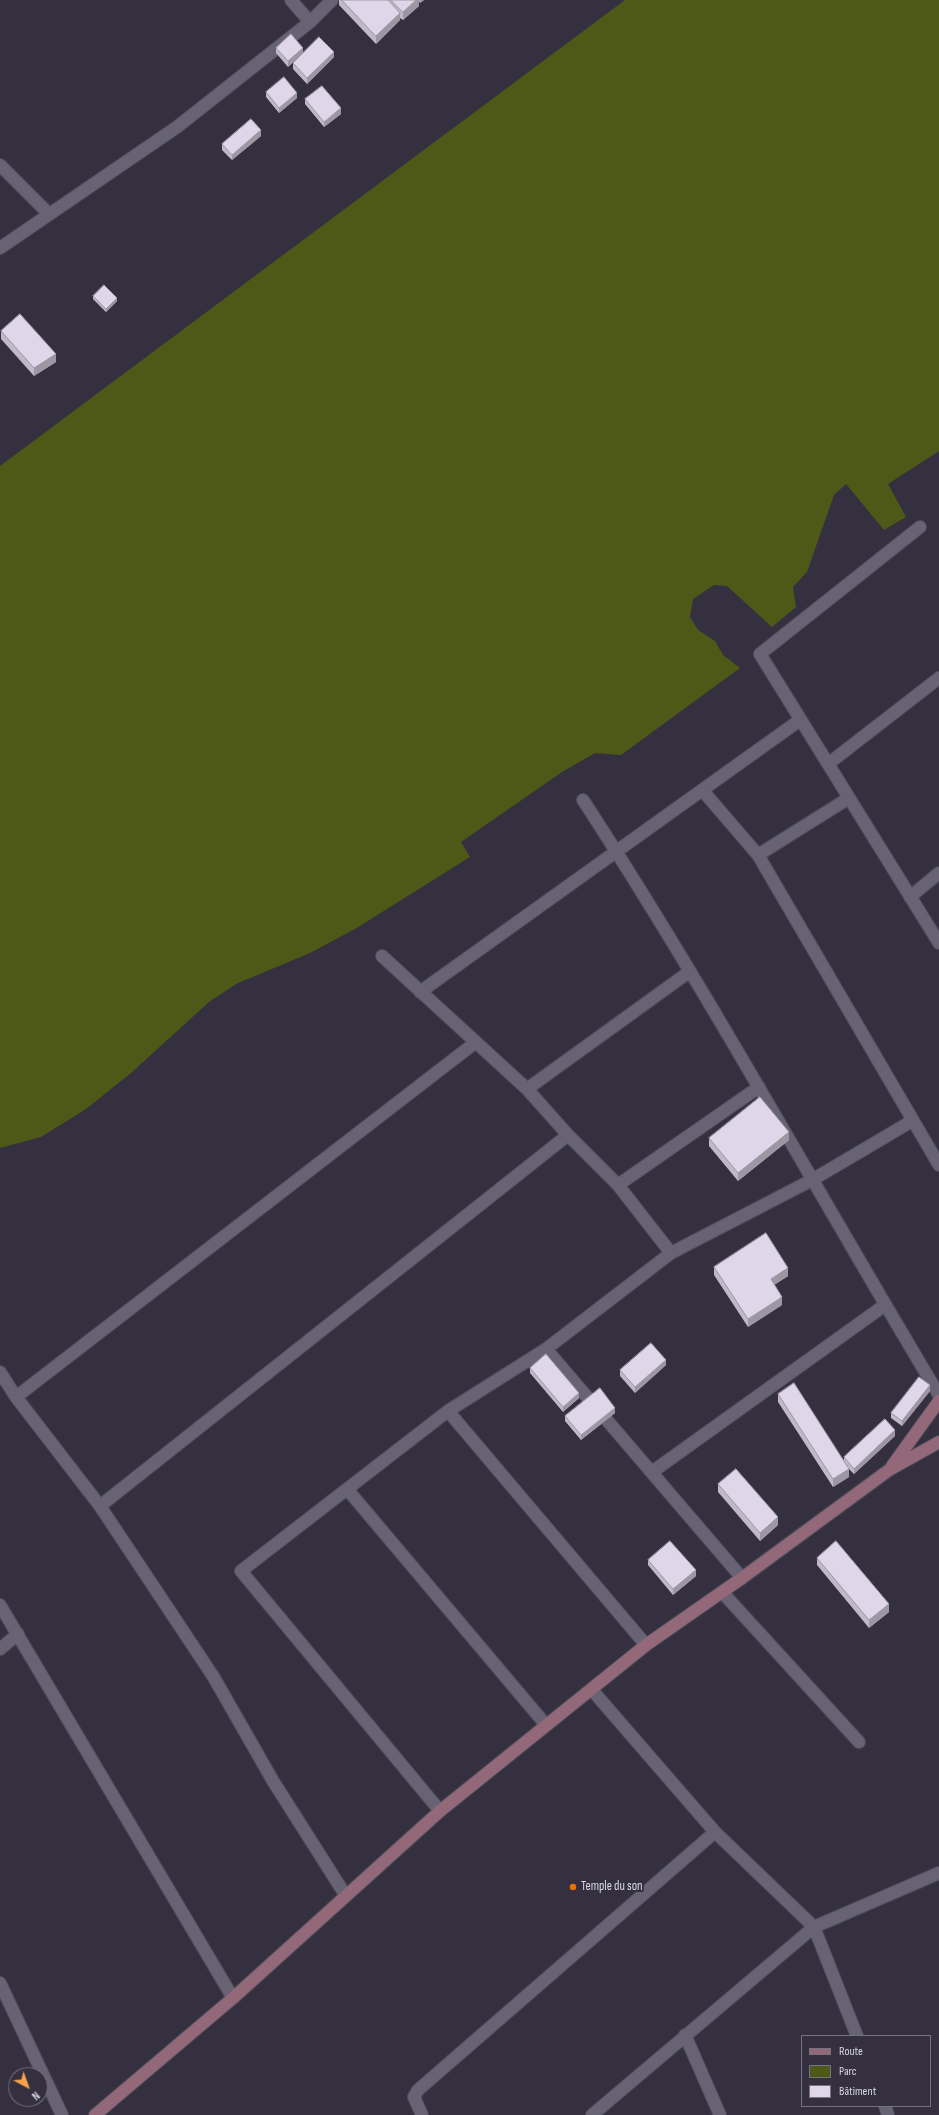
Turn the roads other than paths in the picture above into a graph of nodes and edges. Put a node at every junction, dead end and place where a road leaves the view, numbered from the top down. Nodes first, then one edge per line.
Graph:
1 (291, 0) edge
2 (332, 0) edge
3 (310, 22) junction
4 (0, 165) edge
5 (49, 214) junction
6 (0, 248) edge
7 (920, 528) dead end
8 (939, 678) edge
9 (800, 720) junction
10 (828, 764) junction
11 (703, 791) junction
12 (849, 798) junction
13 (582, 800) dead end
14 (616, 852) junction
15 (758, 855) junction
16 (939, 873) edge
17 (910, 897) junction
18 (939, 943) edge
19 (382, 956) dead end
20 (689, 972) junction
21 (420, 992) junction
22 (476, 1042) junction
23 (759, 1087) junction
24 (527, 1089) junction
25 (912, 1121) junction
26 (568, 1135) junction
27 (939, 1165) edge
28 (812, 1180) junction
29 (618, 1184) junction
30 (671, 1253) junction
31 (885, 1306) junction
32 (546, 1349) junction
33 (0, 1372) edge
34 (939, 1395) edge
35 (16, 1397) junction
36 (939, 1401) edge
37 (448, 1411) junction
38 (939, 1442) edge
39 (888, 1470) junction
40 (652, 1472) junction
41 (347, 1489) junction
42 (100, 1506) junction
43 (742, 1578) junction
44 (722, 1592) junction
45 (0, 1605) edge
46 (18, 1634) junction
47 (646, 1645) junction
48 (0, 1648) edge
49 (592, 1690) junction
50 (546, 1725) junction
51 (859, 1742) dead end
52 (440, 1811) junction
53 (715, 1832) junction
54 (939, 1872) edge
55 (346, 1896) junction
56 (814, 1927) junction
57 (0, 1983) edge
58 (233, 1998) junction
59 (685, 2035) junction
60 (857, 2035) edge
61 (62, 2115) edge
62 (95, 2115) edge
63 (422, 2115) edge
64 (592, 2115) edge
65 (720, 2115) edge

1 - 3 street
2 - 3 street
3 - 5 street
4 - 5 street
5 - 6 street
7 - 9 street
8 - 10 street
9 - 10 street
9 - 11 street
10 - 12 street
11 - 14 street
11 - 15 street
12 - 15 street
12 - 17 street
13 - 14 street
14 - 20 street
14 - 21 street
15 - 25 street
16 - 17 street
17 - 18 street
19 - 21 street
20 - 23 street
20 - 24 street
21 - 22 street
22 - 24 street
22 - 35 street
23 - 28 street
23 - 29 street
24 - 26 street
25 - 27 street
25 - 28 street
26 - 29 street
26 - 42 street
28 - 30 street
28 - 31 street
29 - 30 street
30 - 32 street
31 - 34 street
31 - 40 street
32 - 37 street
32 - 40 street
33 - 35 street
35 - 42 street
36 - 39 main road
37 - 41 street
37 - 47 street
38 - 39 main road
39 - 43 main road
40 - 43 street
41 - 50 street
41 - 52 street
42 - 55 street
43 - 44 main road
44 - 47 main road
44 - 51 street
45 - 46 street
46 - 48 street
46 - 58 street
47 - 49 main road
49 - 50 main road
49 - 53 street
50 - 52 main road
52 - 55 main road
53 - 56 street
53 - 63 street
54 - 56 street
55 - 58 main road
56 - 59 street
56 - 60 street
57 - 61 street
58 - 62 main road
59 - 64 street
59 - 65 street

